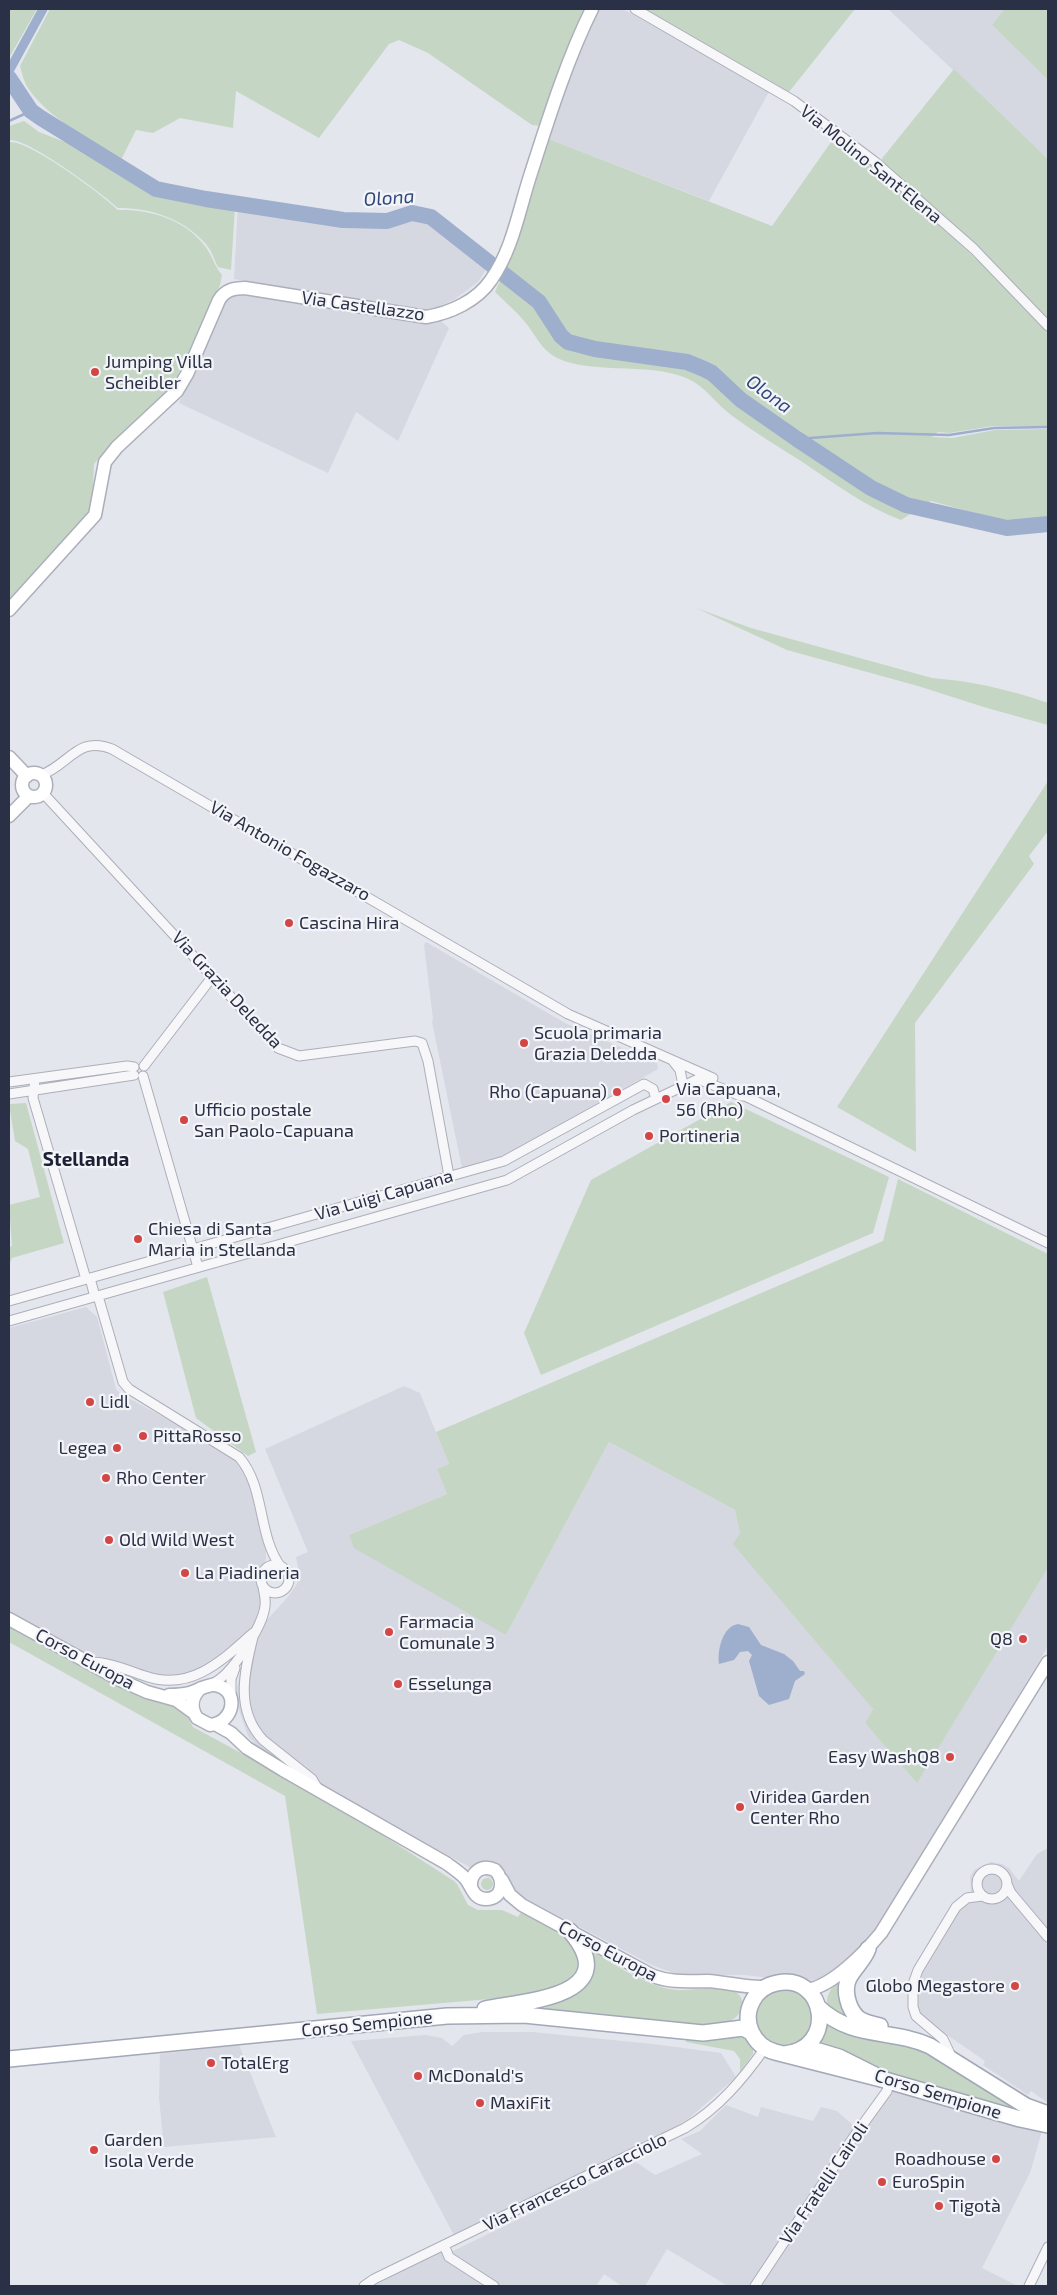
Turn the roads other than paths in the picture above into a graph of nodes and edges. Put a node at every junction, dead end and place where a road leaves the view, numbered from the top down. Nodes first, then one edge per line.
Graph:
1 (592, 9) edge
2 (635, 9) edge
3 (1048, 326) edge
4 (9, 610) edge
5 (9, 757) edge
6 (42, 775) junction
7 (27, 776) junction
8 (43, 793) junction
9 (29, 796) junction
10 (9, 816) edge
11 (213, 976) junction
12 (672, 1059) junction
13 (137, 1073) junction
14 (35, 1079) junction
15 (9, 1082) edge
16 (683, 1085) junction
17 (33, 1090) junction
18 (9, 1094) edge
19 (745, 1096) junction
20 (656, 1099) junction
21 (449, 1176) junction
22 (1048, 1244) edge
23 (193, 1250) junction
24 (198, 1267) junction
25 (88, 1279) junction
26 (97, 1296) junction
27 (9, 1301) edge
28 (9, 1321) edge
29 (267, 1539) junction
30 (281, 1567) junction
31 (263, 1572) junction
32 (263, 1586) junction
33 (286, 1588) junction
34 (263, 1614) junction
35 (9, 1618) edge
36 (254, 1633) junction
37 (86, 1662) junction
38 (237, 1662) junction
39 (1048, 1662) edge
40 (205, 1687) junction
41 (163, 1695) junction
42 (231, 1705) junction
43 (194, 1713) junction
44 (215, 1724) junction
45 (255, 1752) junction
46 (320, 1792) junction
47 (444, 1861) junction
48 (482, 1868) junction
49 (502, 1880) junction
50 (1007, 1884) junction
51 (471, 1886) junction
52 (982, 1896) junction
53 (486, 1899) junction
54 (996, 1899) junction
55 (522, 1905) junction
56 (1023, 1908) junction
57 (570, 1931) junction
58 (1048, 1937) edge
59 (868, 1948) junction
60 (836, 1975) junction
61 (728, 1984) junction
62 (765, 1987) junction
63 (807, 1990) junction
64 (817, 2004) junction
65 (750, 2010) junction
66 (447, 2016) junction
67 (725, 2030) junction
68 (752, 2033) junction
69 (922, 2042) junction
70 (765, 2048) junction
71 (802, 2049) junction
72 (784, 2054) junction
73 (9, 2059) edge
74 (952, 2059) junction
75 (884, 2080) junction
76 (1048, 2114) edge
77 (1048, 2125) edge
78 (444, 2245) junction
79 (1048, 2247) edge
80 (364, 2286) edge
81 (494, 2286) edge
82 (755, 2286) edge
83 (1028, 2286) edge

1 - 4 main road, Via Castellazzo
2 - 3 street, Via Molino Sant'Elena
5 - 7 main road
6 - 7 main road
6 - 8 main road
6 - 12 street, Via Antonio Fogazzaro
7 - 9 main road
8 - 9 main road
8 - 11 street, Via Grazia Deledda
9 - 10 main road
11 - 13 street
11 - 21 street, Via Grazia Deledda
12 - 16 street
12 - 19 street, Via Antonio Fogazzaro
13 - 14 street
13 - 17 street
13 - 23 street
14 - 15 street
14 - 17 street
16 - 19 street
16 - 20 street, Via Luigi Capuana
17 - 18 street
17 - 25 street
19 - 22 street
20 - 21 street, Via Luigi Capuana
20 - 24 street, Via Luigi Capuana
21 - 23 street, Via Luigi Capuana
23 - 24 street
23 - 25 street, Via Luigi Capuana
24 - 26 street, Via Luigi Capuana
25 - 26 street
25 - 27 street, Via Luigi Capuana
26 - 28 street, Via Luigi Capuana
26 - 29 street
29 - 30 street
29 - 31 street
30 - 31 street
30 - 33 street
31 - 32 street
32 - 33 street
32 - 34 street
33 - 34 street
34 - 36 street
35 - 37 main road, Corso Europa
36 - 37 street
36 - 38 street
36 - 46 street
37 - 41 main road, Corso Europa
38 - 40 street
38 - 42 street
39 - 59 main road
40 - 41 main road, Corso Europa
40 - 42 main road
40 - 43 main road
41 - 43 main road, Corso Europa
42 - 44 main road
42 - 45 main road
43 - 44 main road
44 - 45 main road
45 - 46 main road
46 - 47 main road
47 - 48 main road
47 - 51 main road
48 - 49 main road
48 - 51 main road
49 - 53 main road
49 - 55 main road, Corso Europa
50 - 52 street
50 - 54 street
50 - 56 street
51 - 53 main road
52 - 54 street
52 - 74 street
53 - 55 main road, Corso Europa
54 - 56 street
55 - 57 main road, Corso Europa
56 - 58 street
57 - 61 main road, Corso Europa
57 - 66 main road
59 - 60 main road
59 - 69 main road
60 - 63 main road
60 - 64 main road
61 - 62 main road, Corso Europa
61 - 65 main road, Corso Europa
62 - 63 main road
62 - 65 main road
63 - 64 main road
64 - 69 main road, Corso Sempione
64 - 71 main road
65 - 67 main road, Corso Sempione
65 - 68 main road
66 - 67 main road, Corso Sempione
66 - 73 main road, Corso Sempione
67 - 68 main road, Corso Sempione
68 - 70 main road
69 - 74 main road, Corso Sempione
70 - 72 main road
70 - 78 street, Via Francesco Caracciolo
71 - 72 main road
71 - 75 main road, Corso Sempione
72 - 75 main road
74 - 76 main road, Corso Sempione
75 - 77 main road, Corso Sempione
75 - 82 street, Via Fratelli Cairoli
78 - 80 street, Via Francesco Caracciolo
78 - 81 street
79 - 83 street

